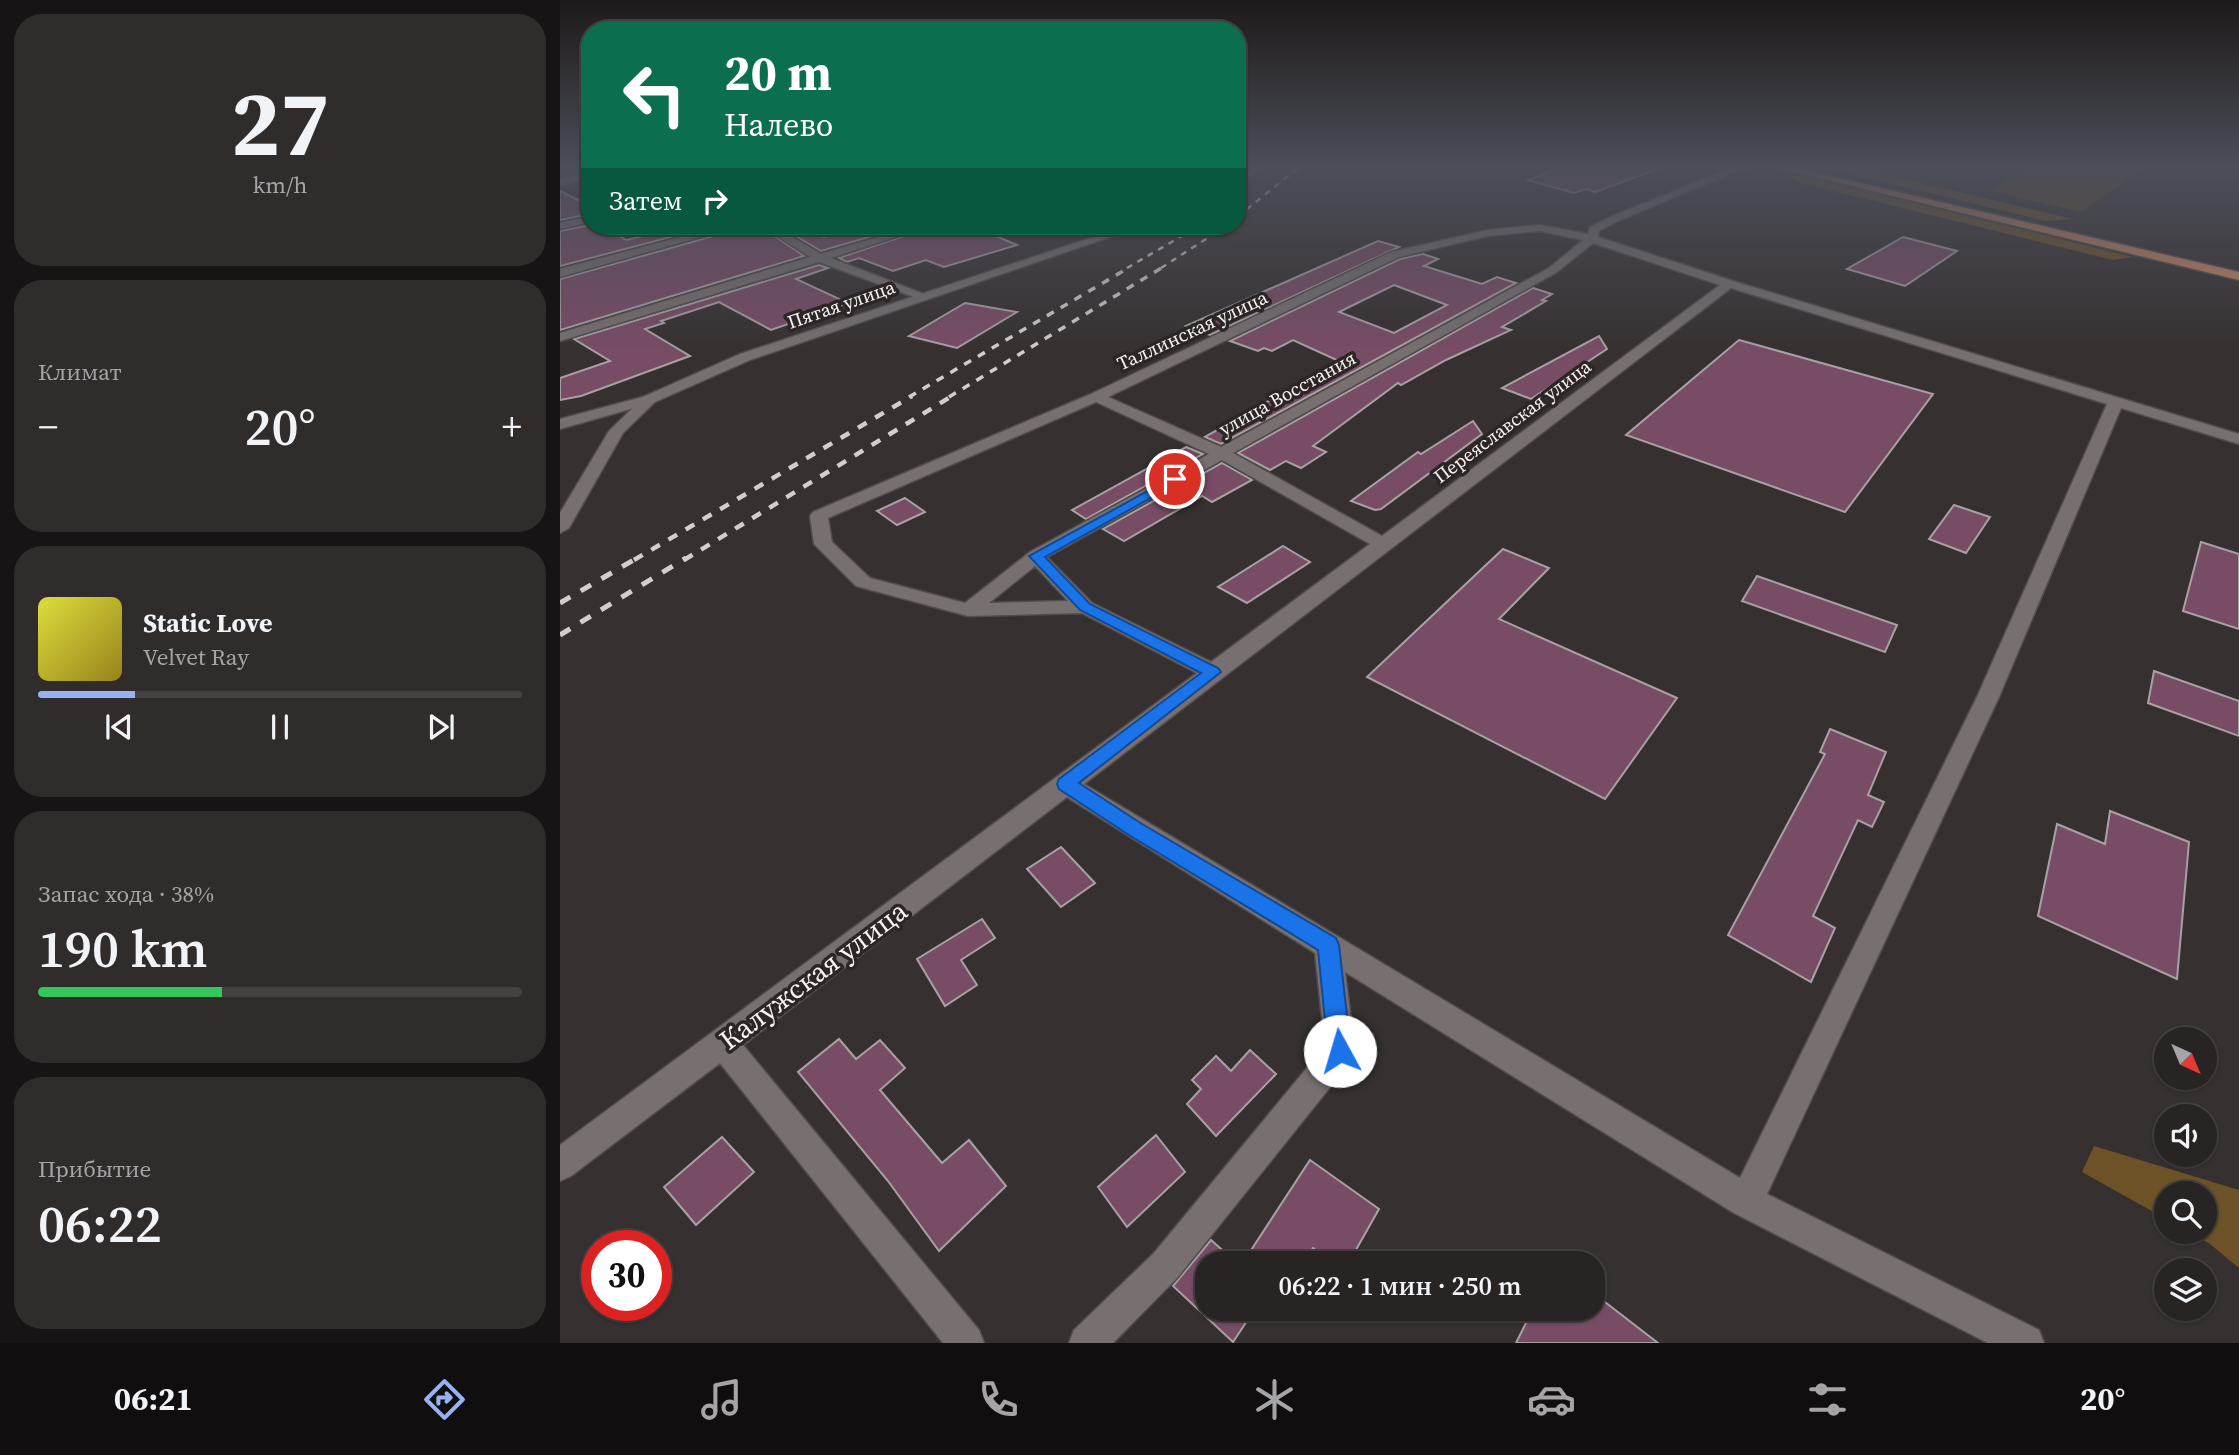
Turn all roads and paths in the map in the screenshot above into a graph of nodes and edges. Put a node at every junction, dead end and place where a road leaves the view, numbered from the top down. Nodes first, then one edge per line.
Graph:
1 (1597, 228) edge
2 (2035, 228) edge
3 (701, 235) edge
4 (782, 235) edge
5 (895, 235) edge
6 (1109, 235) edge
7 (1592, 238) junction
8 (819, 258) junction
9 (560, 274) edge
10 (2239, 276) edge
11 (1729, 284) junction
12 (923, 296) junction
13 (560, 337) edge
14 (1096, 397) junction
15 (650, 399) junction
16 (2116, 401) junction
17 (560, 424) edge
18 (2239, 439) edge
19 (1221, 453) junction
20 (560, 528) edge
21 (1383, 544) junction
22 (1036, 556) junction
23 (1085, 607) junction
24 (968, 610) junction
25 (1213, 672) junction
26 (1066, 784) junction
27 (1328, 945) junction
28 (723, 1044) junction
29 (560, 1165) edge
30 (1746, 1201) junction
31 (966, 1343) edge
32 (1087, 1343) edge
33 (2026, 1343) edge

1 - 7 street
2 - 10 highway
3 - 9 street
4 - 8 street
5 - 8 street
6 - 12 street, Пятая улица
7 - 11 street
7 - 14 street, Таллинская улица
7 - 19 street, улица Восстания
8 - 12 street
8 - 13 street
11 - 16 street
11 - 21 street, Переяславская улица
12 - 15 street, Пятая улица
14 - 19 street
14 - 24 street, Таллинская улица
15 - 17 street, Пятая улица
15 - 20 street
16 - 18 street
16 - 30 street
19 - 21 street
19 - 22 street, улица Восстания
21 - 25 street, Переяславская улица
22 - 23 street
22 - 24 street, улица Восстания
23 - 24 street
23 - 25 street
25 - 26 street, Переяславская улица
26 - 27 street
26 - 28 street, Калужская улица
27 - 30 street
27 - 32 street
28 - 29 street, Калужская улица
28 - 31 street
30 - 33 street

